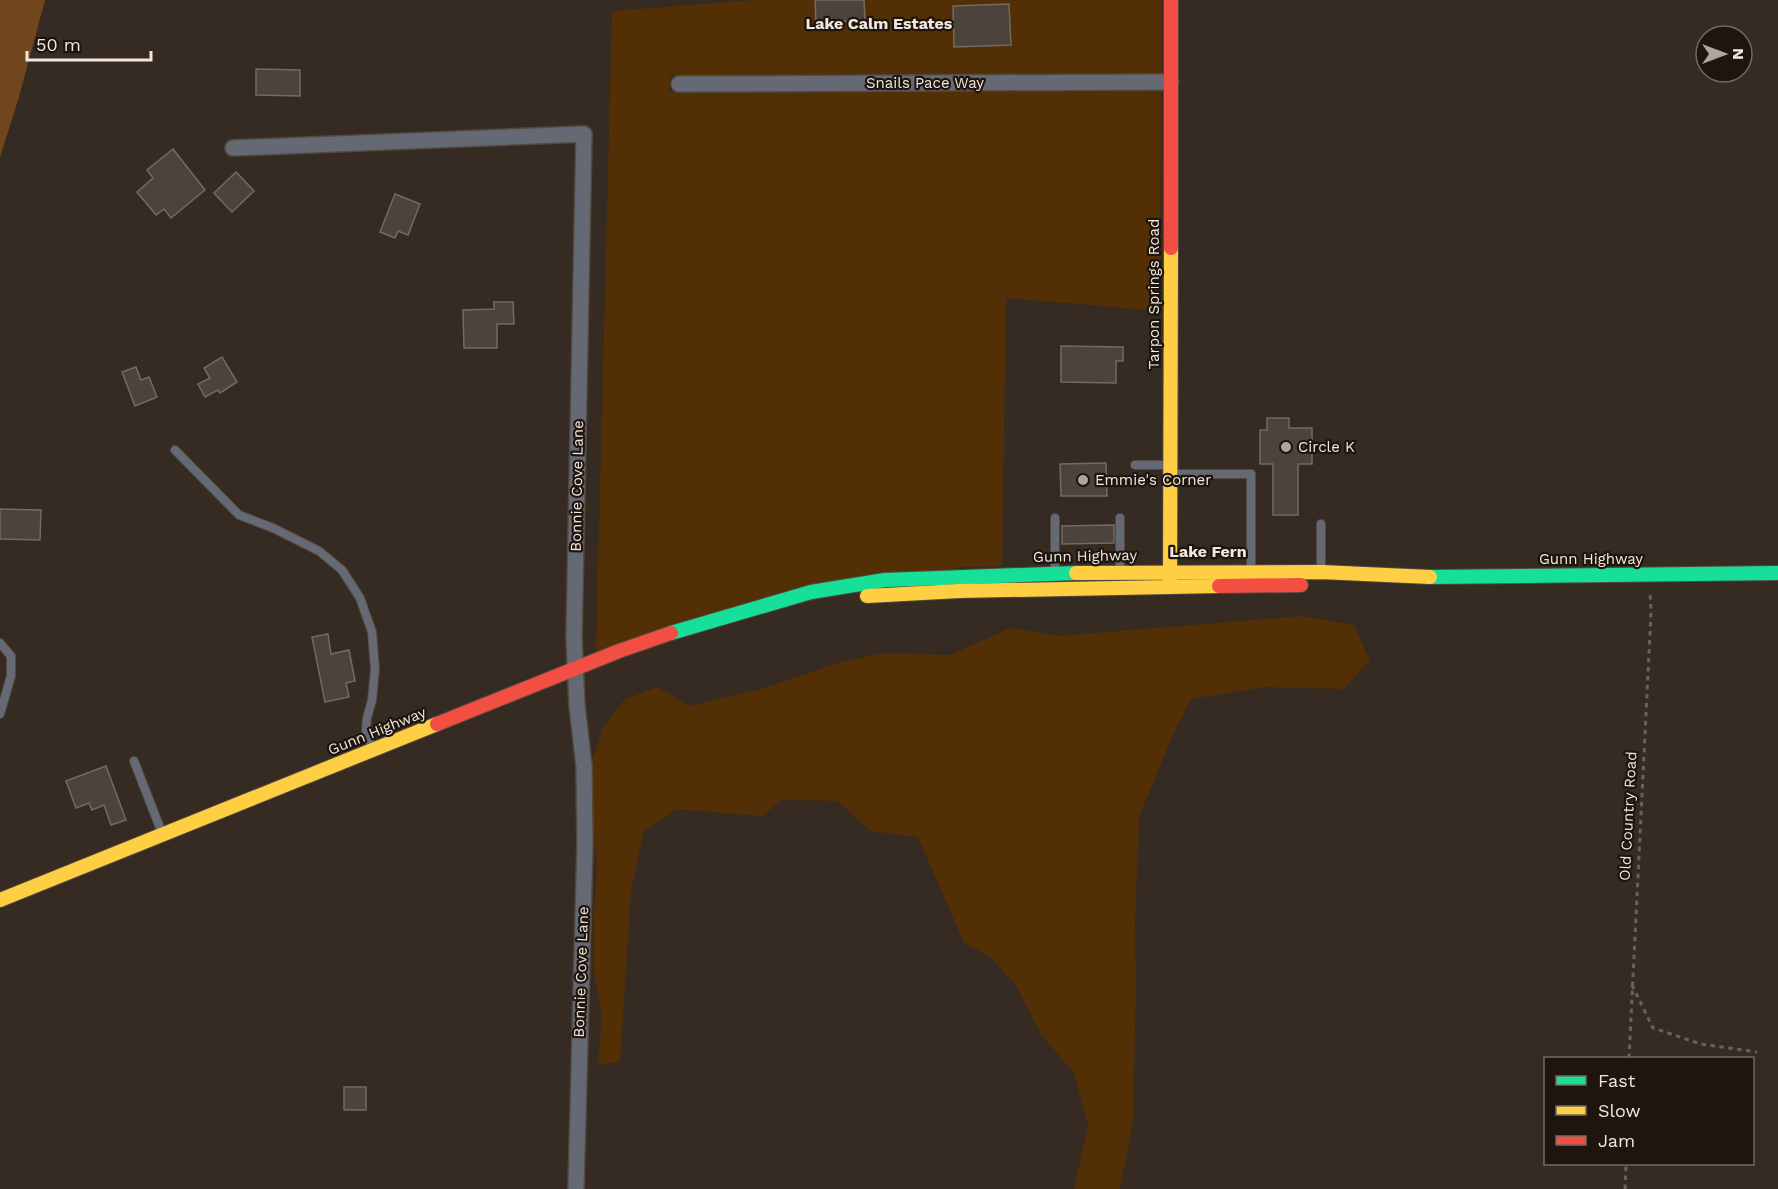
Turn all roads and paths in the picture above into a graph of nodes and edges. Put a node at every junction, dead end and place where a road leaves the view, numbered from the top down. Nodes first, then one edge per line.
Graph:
1 (1171, 0) edge
2 (1171, 82) junction
3 (679, 84) dead end
4 (233, 148) dead end
5 (175, 450) dead end
6 (1135, 465) dead end
7 (1170, 470) junction
8 (1054, 518) dead end
9 (1120, 518) dead end
10 (1321, 524) dead end
11 (1120, 572) junction
12 (1170, 572) junction
13 (1251, 572) junction
14 (1321, 572) junction
15 (1055, 573) junction
16 (1778, 573) edge
17 (1649, 575) junction
18 (1403, 577) junction
19 (1170, 589) junction
20 (770, 605) junction
21 (0, 644) edge
22 (575, 669) junction
23 (0, 714) edge
24 (373, 750) junction
25 (134, 761) dead end
26 (162, 835) junction
27 (0, 900) edge
28 (1631, 983) junction
29 (1757, 1052) dead end
30 (1629, 1057) edge
31 (1626, 1165) edge
32 (576, 1189) edge
33 (1625, 1189) edge

1 - 2 main road, Tarpon Springs Road
2 - 3 street, Snails Pace Way
2 - 7 main road, Tarpon Springs Road
4 - 22 street, Bonnie Cove Lane
5 - 24 lane
6 - 7 lane
7 - 12 main road, Tarpon Springs Road
7 - 13 lane
8 - 15 lane
9 - 11 lane
10 - 14 lane
11 - 12 main road, Gunn Highway
11 - 15 main road, Gunn Highway
12 - 13 main road, Gunn Highway
12 - 19 main road, Tarpon Springs Road
13 - 14 main road, Gunn Highway
14 - 18 main road, Gunn Highway
15 - 20 main road, Gunn Highway
16 - 17 main road, Gunn Highway
17 - 18 main road, Gunn Highway
17 - 28 path, Old Country Road
18 - 19 main road, Gunn Highway
19 - 20 main road, Gunn Highway
20 - 22 main road, Gunn Highway
21 - 23 lane
22 - 24 main road, Gunn Highway
22 - 32 street, Bonnie Cove Lane
24 - 26 main road, Gunn Highway
25 - 26 lane
26 - 27 main road, Gunn Highway
28 - 29 path
28 - 30 path, Old Country Road
31 - 33 path

